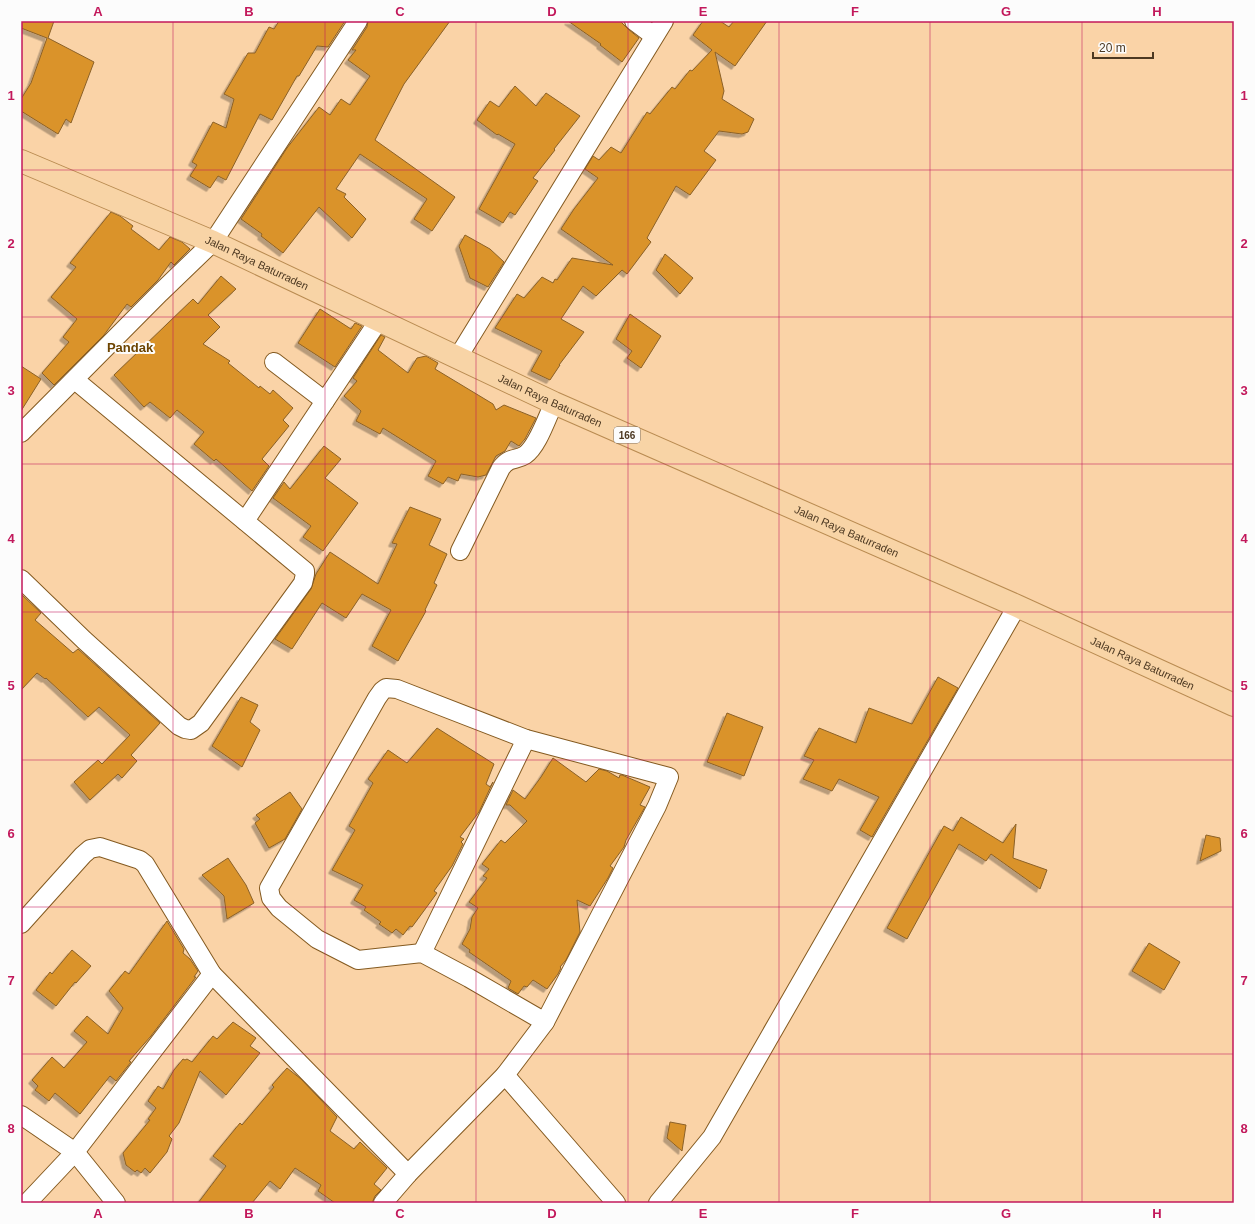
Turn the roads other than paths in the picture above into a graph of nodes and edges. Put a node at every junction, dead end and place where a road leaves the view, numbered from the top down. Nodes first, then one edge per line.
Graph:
1 (358, 21) edge
2 (634, 21) edge
3 (664, 21) edge
4 (654, 36) junction
5 (21, 160) edge
6 (213, 242) junction
7 (379, 320) junction
8 (458, 357) junction
9 (274, 362) dead end
10 (75, 380) junction
11 (325, 401) junction
12 (554, 403) junction
13 (21, 433) edge
14 (245, 521) junction
15 (460, 551) dead end
16 (21, 579) edge
17 (1017, 606) junction
18 (1234, 705) edge
19 (526, 739) junction
20 (21, 924) edge
21 (422, 953) junction
22 (212, 974) junction
23 (545, 1022) junction
24 (505, 1075) junction
25 (21, 1114) edge
26 (75, 1152) junction
27 (408, 1174) junction
28 (27, 1203) edge
29 (116, 1203) edge
30 (383, 1203) edge
31 (616, 1203) edge
32 (658, 1203) edge

1 - 6 street
2 - 4 street
3 - 4 street
4 - 8 street
5 - 6 main road, Jalan Raya Baturraden / 166
6 - 7 main road, Jalan Raya Baturraden / 166
6 - 10 street
7 - 8 main road, Jalan Raya Baturraden / 166
7 - 11 street
8 - 12 main road, Jalan Raya Baturraden / 166
9 - 11 street
10 - 13 street
10 - 14 street
11 - 14 street
12 - 15 street
12 - 17 main road, Jalan Raya Baturraden / 166
14 - 16 street
17 - 18 main road, Jalan Raya Baturraden / 166
17 - 32 street
19 - 21 street
19 - 21 street
19 - 23 street
20 - 22 street
21 - 23 street
22 - 26 street
22 - 27 street
23 - 24 street
24 - 27 street
24 - 31 street
25 - 26 street
26 - 28 street
26 - 29 street
27 - 30 street

